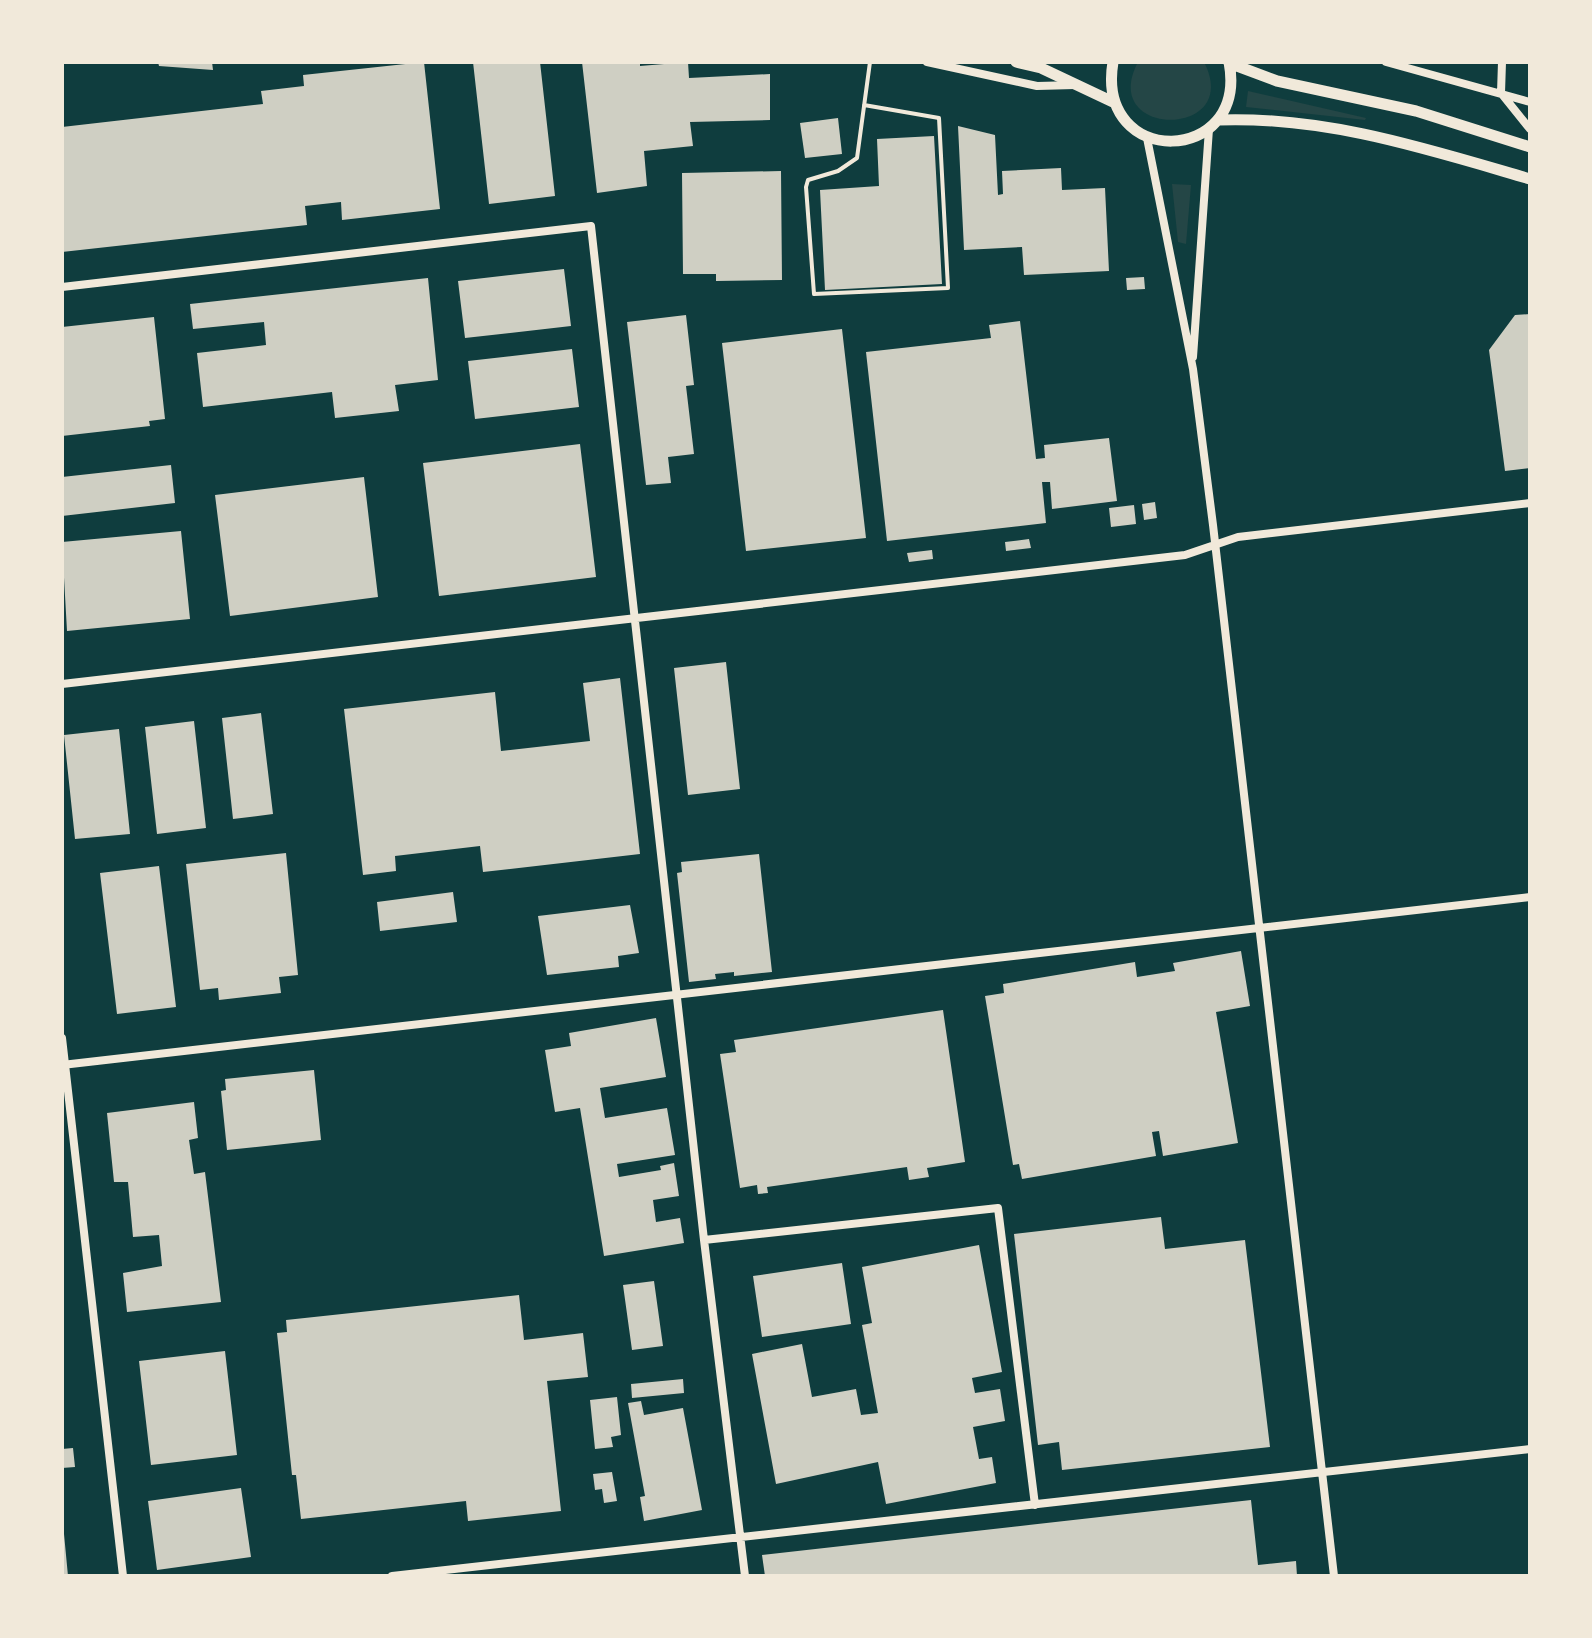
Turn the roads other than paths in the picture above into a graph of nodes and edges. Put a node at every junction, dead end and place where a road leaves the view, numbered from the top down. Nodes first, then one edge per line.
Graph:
1 (870, 62) edge
2 (927, 62) edge
3 (1016, 62) edge
4 (1113, 62) edge
5 (1229, 62) edge
6 (1386, 62) edge
7 (1502, 62) edge
8 (1083, 85) junction
9 (1501, 93) junction
10 (1113, 102) junction
11 (1530, 102) edge
12 (864, 105) junction
13 (1218, 120) junction
14 (1209, 129) junction
15 (1530, 129) edge
16 (1147, 138) junction
17 (1530, 147) edge
18 (1530, 179) edge
19 (62, 287) edge
20 (1193, 369) junction
21 (1530, 503) edge
22 (1216, 545) junction
23 (634, 620) junction
24 (62, 684) edge
25 (1530, 897) edge
26 (1259, 926) junction
27 (676, 994) junction
28 (62, 1038) edge
29 (63, 1065) edge
30 (704, 1240) junction
31 (1530, 1449) edge
32 (1322, 1471) junction
33 (1035, 1505) junction
34 (740, 1538) junction
35 (123, 1576) edge
36 (392, 1576) edge
37 (745, 1576) edge
38 (1334, 1576) edge

1 - 12 lane
2 - 8 street
3 - 8 main road
4 - 10 main road
5 - 13 main road
5 - 17 main road
6 - 9 street
7 - 9 street
8 - 10 main road
9 - 11 street
9 - 15 street
10 - 16 main road
12 - 12 lane
13 - 14 main road
13 - 18 main road
14 - 16 main road
14 - 20 street
16 - 20 street
19 - 23 street
20 - 22 street
21 - 22 street
22 - 23 street
22 - 26 street
23 - 24 street
23 - 27 street
25 - 26 street
26 - 27 street
26 - 32 street
27 - 29 street
27 - 30 street
28 - 29 street
29 - 35 street
30 - 33 street
30 - 34 street
31 - 32 street
32 - 33 street
32 - 38 street
33 - 34 street
34 - 36 street
34 - 37 street

